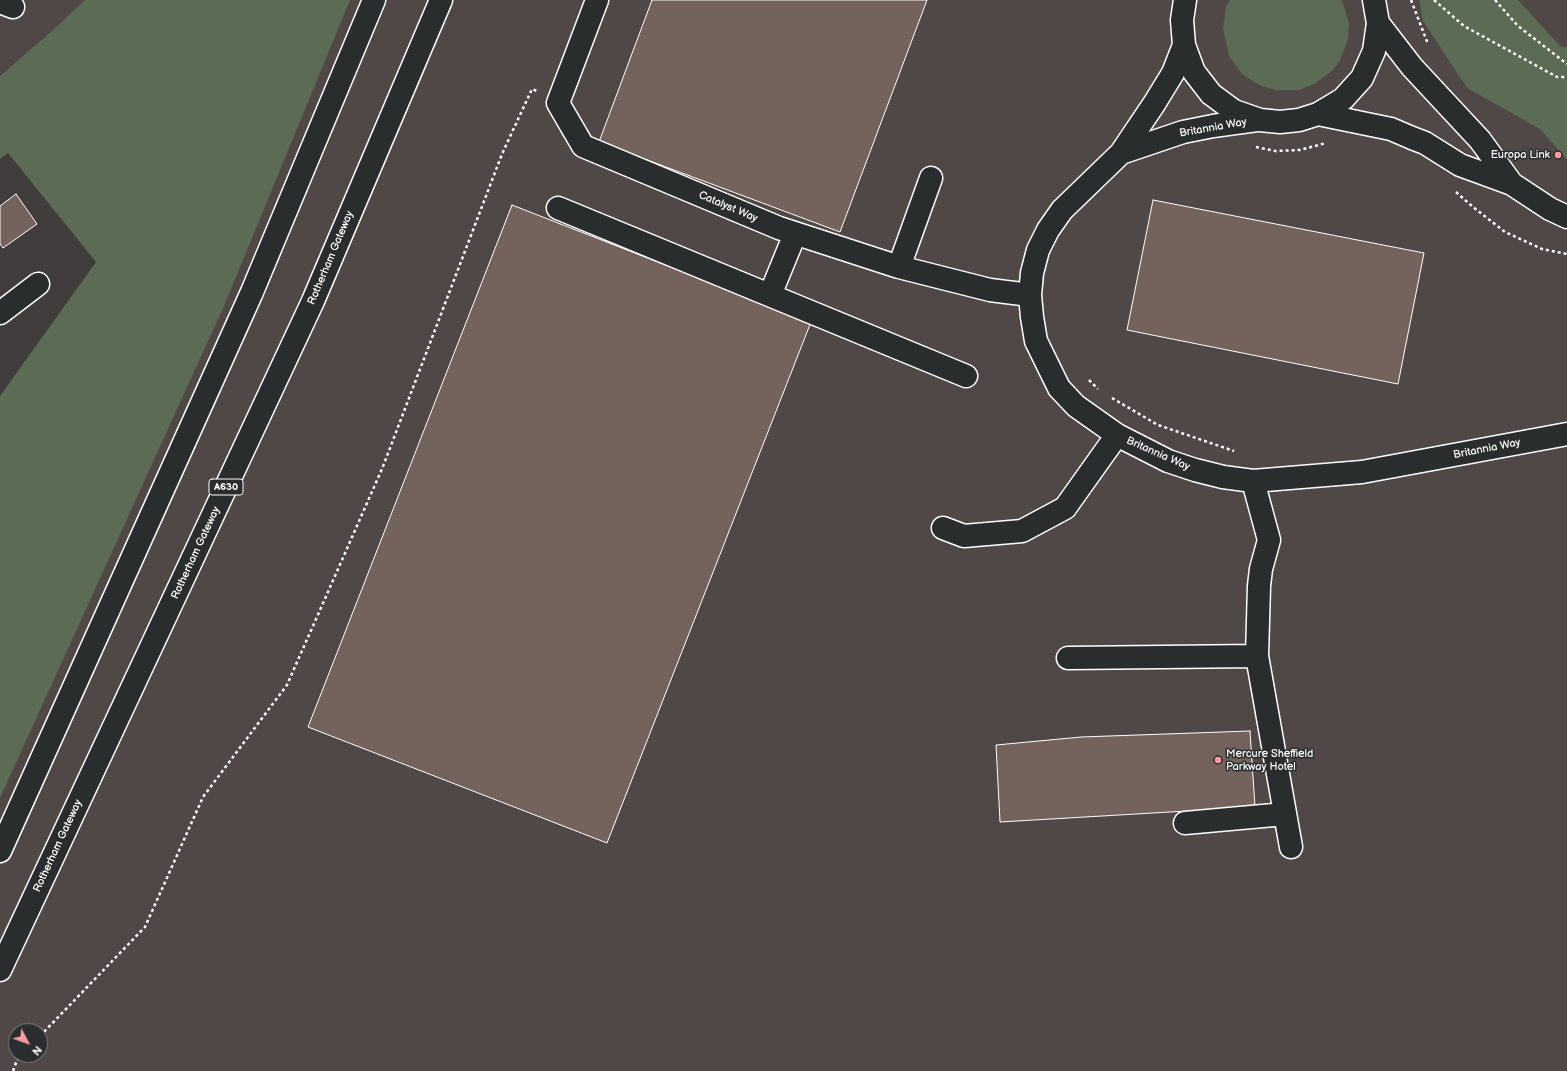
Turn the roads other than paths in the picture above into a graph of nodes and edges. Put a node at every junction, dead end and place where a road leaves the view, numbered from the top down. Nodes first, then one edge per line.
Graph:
1 (374, 0) edge
2 (442, 0) edge
3 (597, 0) edge
4 (1185, 0) edge
5 (1374, 0) edge
6 (1378, 23) junction
7 (1184, 45) junction
8 (1318, 114) junction
9 (1260, 120) junction
10 (1121, 153) junction
11 (932, 178) dead end
12 (1512, 184) junction
13 (558, 208) dead end
14 (1567, 217) edge
15 (795, 234) junction
16 (899, 267) junction
17 (38, 284) dead end
18 (1030, 295) junction
19 (770, 296) junction
20 (0, 313) edge
21 (966, 376) dead end
22 (1567, 434) edge
23 (1117, 435) junction
24 (1252, 480) junction
25 (943, 528) dead end
26 (1257, 656) junction
27 (1068, 658) dead end
28 (1285, 814) junction
29 (1185, 824) dead end
30 (1291, 847) dead end
31 (0, 851) edge
32 (0, 970) edge

1 - 31 main road
2 - 32 main road, Rotherham Gateway / A630
3 - 15 main road, Catalyst Way
4 - 7 main road
5 - 6 main road
6 - 8 main road
6 - 12 main road
7 - 9 main road
7 - 10 main road, Britannia Way
8 - 9 main road
8 - 12 main road
9 - 10 main road, Britannia Way
10 - 18 main road, Britannia Way
11 - 16 main road
12 - 14 main road
13 - 19 main road
15 - 16 main road, Catalyst Way
15 - 19 main road
16 - 18 main road, Catalyst Way
17 - 20 main road
18 - 23 main road, Britannia Way
19 - 21 main road
22 - 24 main road, Britannia Way
23 - 24 main road, Britannia Way
23 - 25 main road
24 - 26 main road
26 - 27 main road
26 - 28 main road
28 - 29 main road
28 - 30 main road

